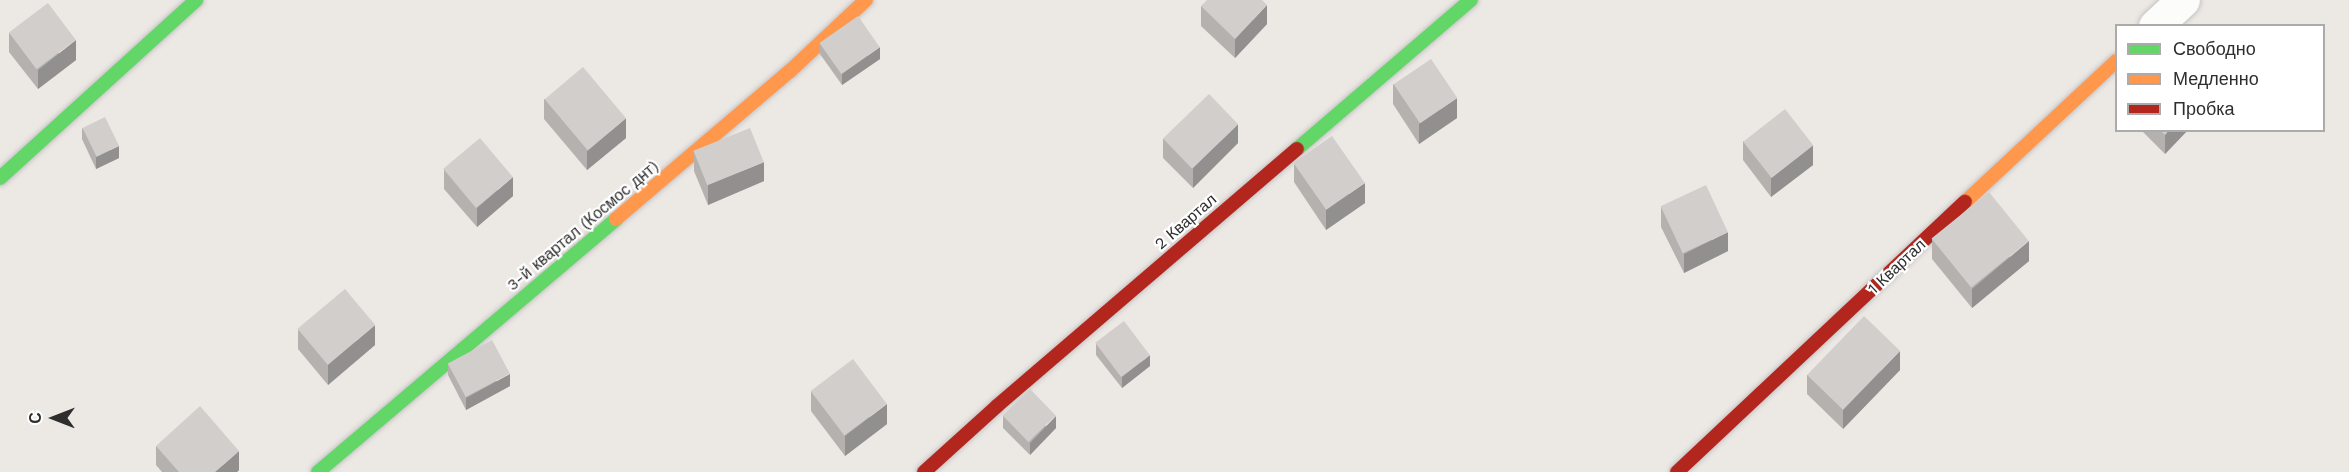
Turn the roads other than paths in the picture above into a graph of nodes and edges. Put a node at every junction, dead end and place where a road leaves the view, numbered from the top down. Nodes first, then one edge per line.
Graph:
1 (196, 0) edge
2 (866, 0) edge
3 (1471, 0) edge
4 (2183, 0) edge
5 (2157, 24) edge
6 (2115, 62) edge
7 (0, 178) edge
8 (318, 472) edge
9 (924, 472) edge
10 (1677, 472) edge

1 - 7 street
2 - 8 street, 3-й квартал (Космос днт)
3 - 9 street, 2 Квартал
4 - 5 street
6 - 10 street, 1 Квартал

